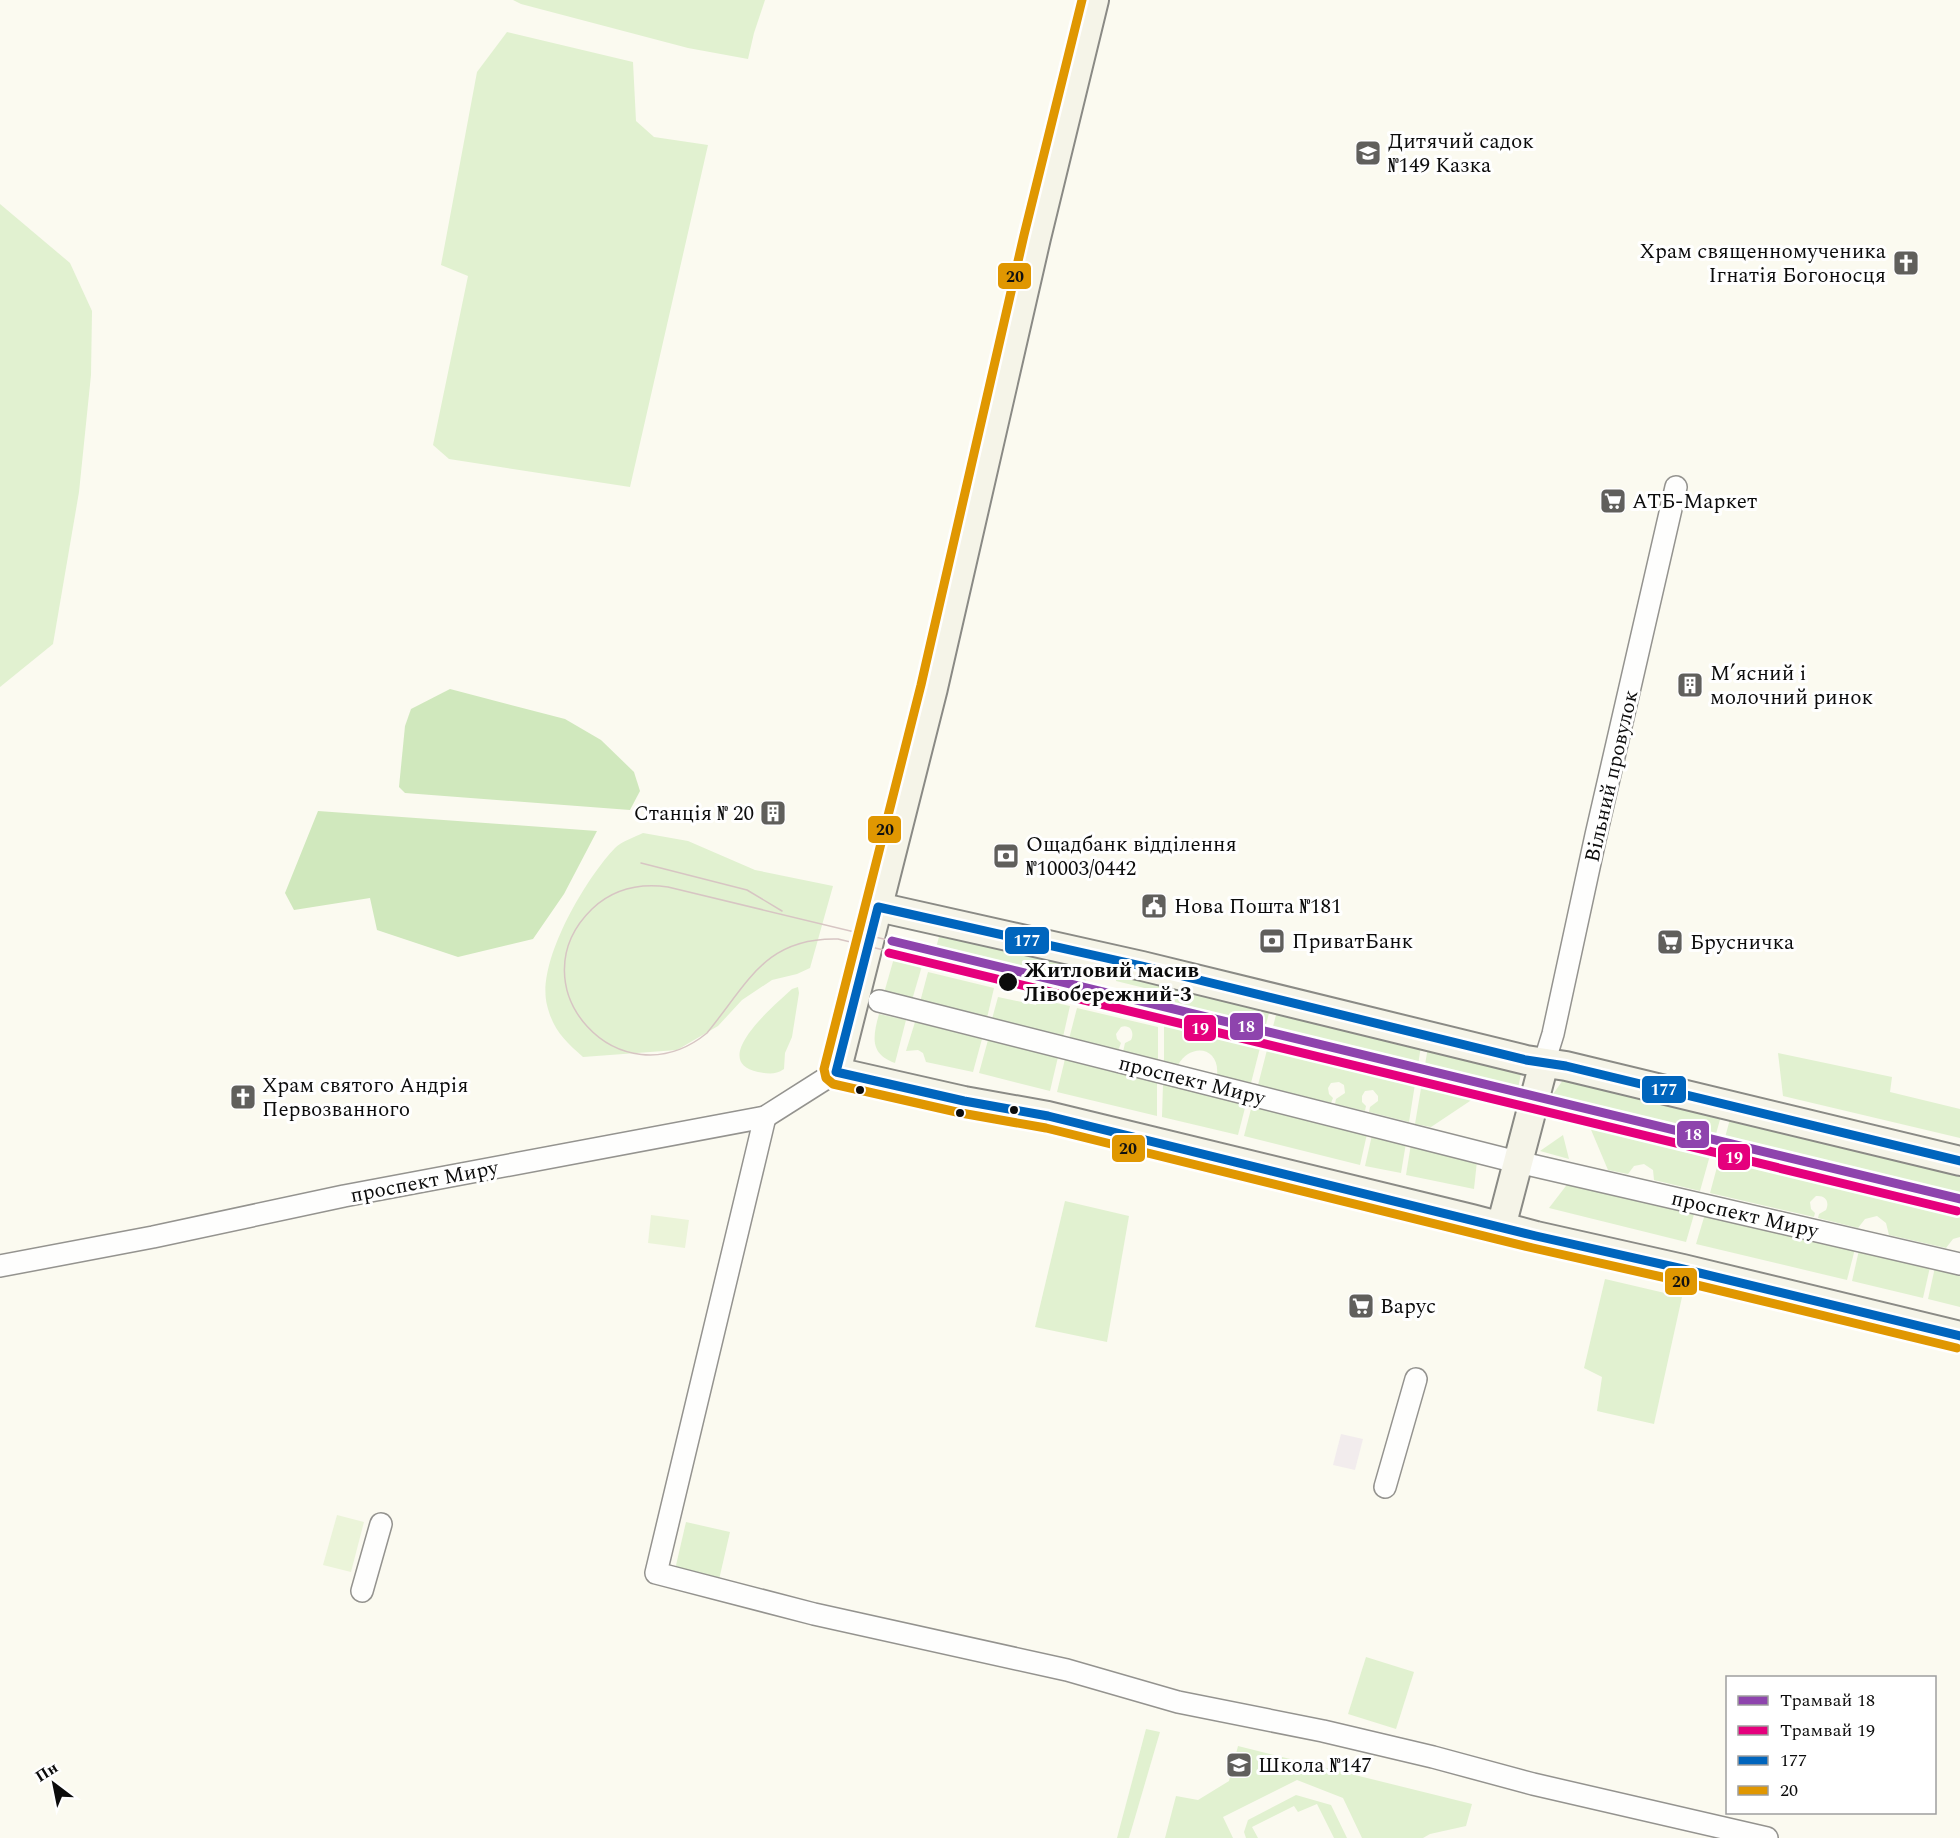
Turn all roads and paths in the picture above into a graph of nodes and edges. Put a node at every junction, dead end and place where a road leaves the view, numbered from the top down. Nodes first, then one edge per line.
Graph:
1 (1094, 0) edge
2 (1676, 487) dead end
3 (878, 908) junction
4 (879, 1002) dead end
5 (1544, 1064) junction
6 (836, 1072) junction
7 (765, 1117) junction
8 (1505, 1159) dead end
9 (1960, 1161) edge
10 (1531, 1165) dead end
11 (1501, 1227) junction
12 (1960, 1264) edge
13 (0, 1266) edge
14 (1960, 1336) edge
15 (1416, 1378) dead end
16 (1385, 1487) dead end
17 (381, 1524) dead end
18 (362, 1591) dead end
19 (1767, 1838) edge

1 - 3 street
2 - 5 street, Вільний провулок
3 - 5 street
3 - 6 street
4 - 8 street, проспект Миру
5 - 9 street
5 - 11 street
6 - 7 street, проспект Миру
6 - 11 street
7 - 13 street, проспект Миру
7 - 19 street
10 - 12 street, проспект Миру
11 - 14 street
15 - 16 street
17 - 18 street

